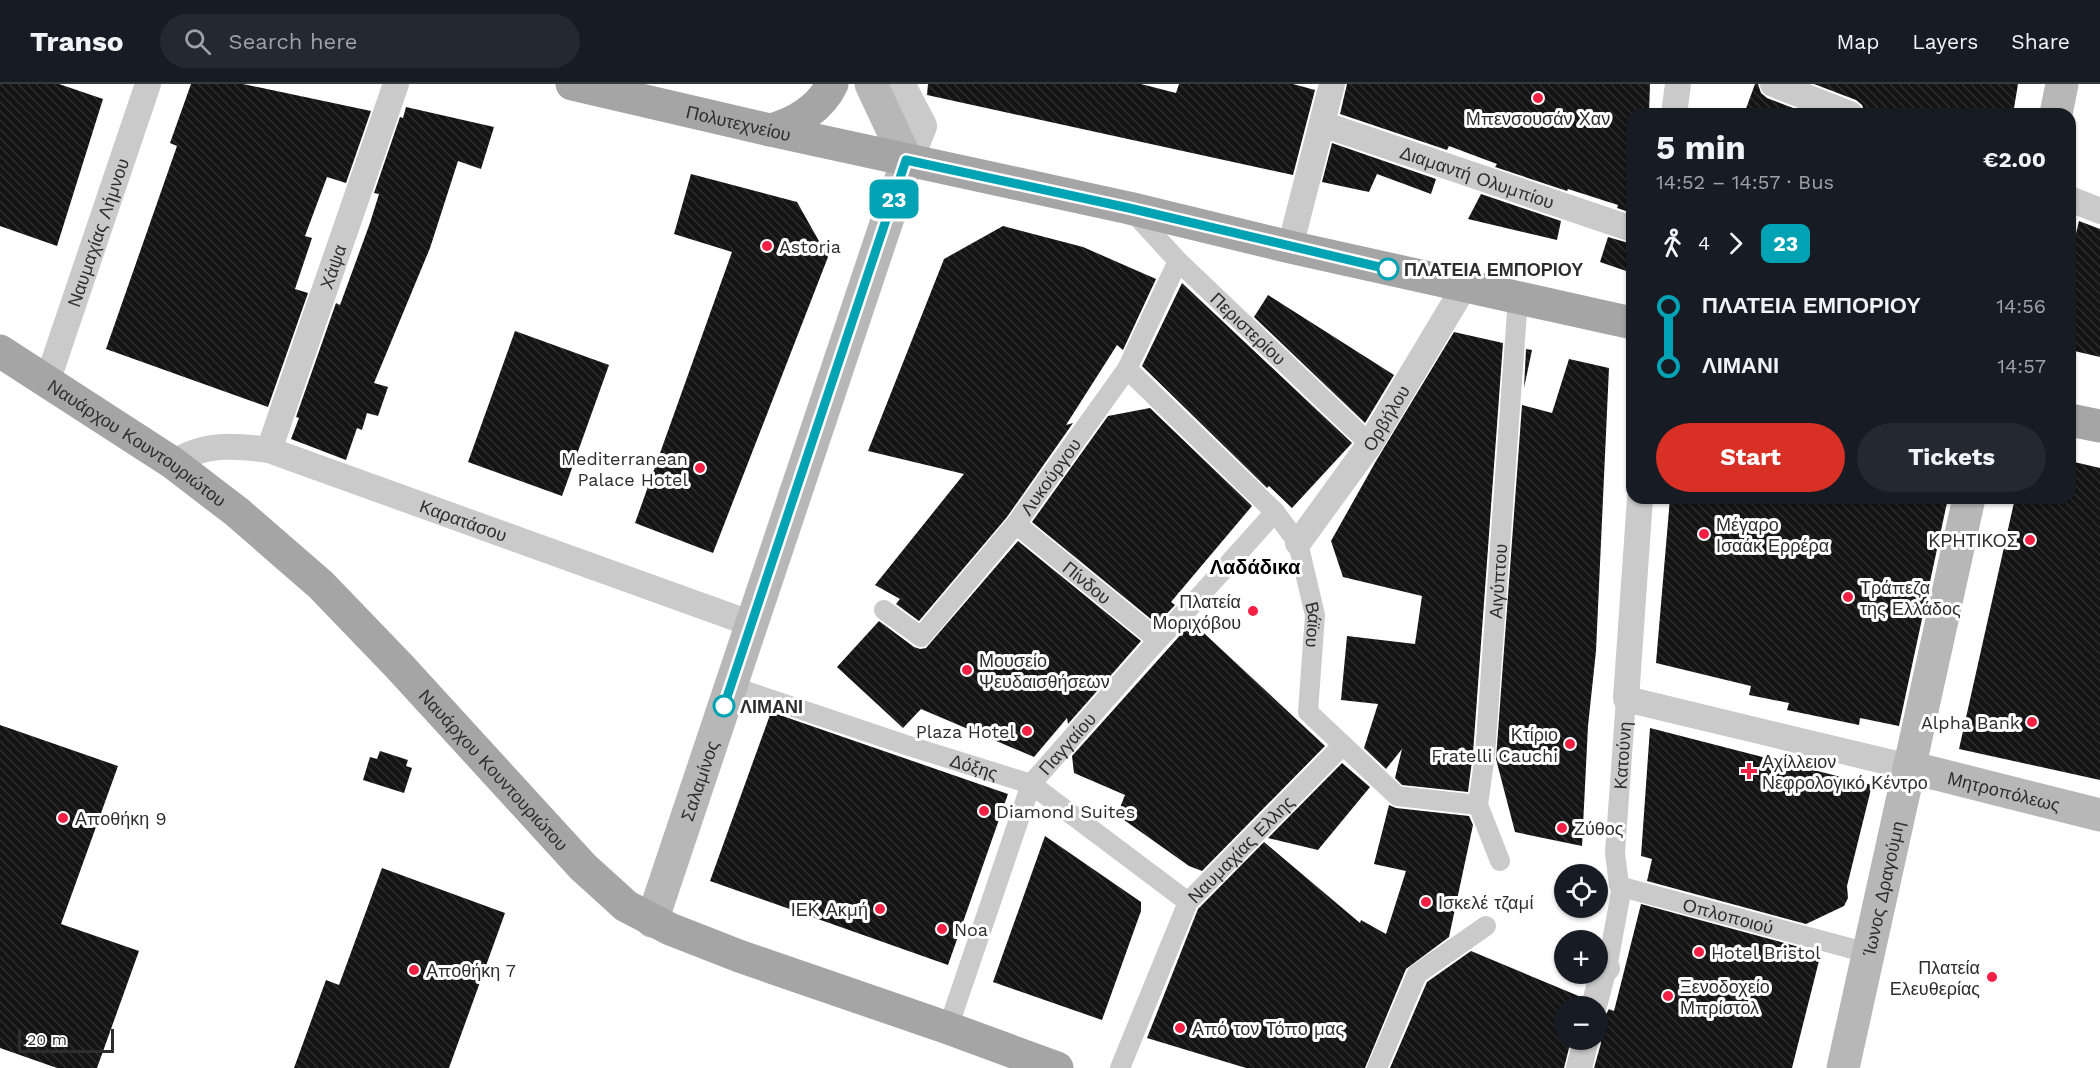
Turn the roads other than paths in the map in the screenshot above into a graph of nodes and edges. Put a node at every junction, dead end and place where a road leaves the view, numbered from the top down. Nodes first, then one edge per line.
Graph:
1 (148, 84) edge
2 (396, 84) edge
3 (572, 84) edge
4 (832, 84) edge
5 (871, 84) edge
6 (899, 84) edge
7 (1332, 84) edge
8 (1678, 84) edge
9 (1773, 84) edge
10 (2062, 84) edge
11 (1675, 108) edge
12 (1835, 108) edge
13 (2057, 108) edge
14 (1322, 124) junction
15 (770, 130) junction
16 (906, 160) junction
17 (2076, 201) edge
18 (1129, 208) junction
19 (2100, 211) edge
20 (1626, 227) edge
21 (1290, 247) junction
22 (1178, 261) junction
23 (1464, 286) junction
24 (1518, 298) junction
25 (1626, 322) edge
26 (0, 351) edge
27 (1127, 369) junction
28 (47, 382) junction
29 (2076, 421) edge
30 (2100, 426) edge
31 (1370, 444) junction
32 (269, 450) junction
33 (173, 463) junction
34 (1640, 504) edge
35 (1968, 504) edge
36 (1275, 512) junction
37 (1016, 524) junction
38 (1298, 543) junction
39 (885, 610) dead end
40 (752, 624) junction
41 (1158, 640) junction
42 (731, 686) junction
43 (1626, 699) junction
44 (1343, 745) junction
45 (1909, 767) junction
46 (1031, 784) junction
47 (1478, 805) junction
48 (2100, 815) edge
49 (1500, 861) dead end
50 (1622, 887) junction
51 (1188, 902) junction
52 (652, 921) junction
53 (1486, 926) dead end
54 (1868, 953) junction
55 (1608, 963) edge
56 (948, 1028) junction
57 (1584, 1050) edge
58 (1057, 1068) edge
59 (1120, 1068) edge
60 (1377, 1068) edge
61 (1579, 1068) edge
62 (1843, 1068) edge

1 - 28 street, Ναυμαχίας Λήμνου
2 - 32 street, Χάψα
3 - 15 main road, Πολυτεχνείου
4 - 15 main road
5 - 16 main road
6 - 16 street
7 - 14 street
8 - 11 street
9 - 12 street
10 - 13 main road
14 - 20 street, Διαμαντή Ολυμπίου
14 - 21 street
15 - 16 main road, Πολυτεχνείου
16 - 18 main road, Πολυτεχνείου
16 - 40 main road, Σαλαμίνος
17 - 19 street
18 - 21 main road, Πολυτεχνείου
18 - 22 street, Περιστερίου
21 - 23 main road, Πολυτεχνείου
22 - 27 street, Λυκούργου
22 - 31 street, Περιστερίου
23 - 24 main road, Πολυτεχνείου
23 - 31 street, Ορβήλου
24 - 25 main road, Πολυτεχνείου
24 - 47 street, Αιγύπτου
26 - 28 main road, Ναυάρχου Κουντουριώτου
27 - 36 street, Βάϊου
27 - 37 street, Λυκούργου
28 - 33 main road, Ναυάρχου Κουντουριώτου
29 - 30 main road
31 - 38 street, Ορβήλου
32 - 33 street, Καρατάσου
32 - 40 street, Καρατάσου
33 - 52 main road, Ναυάρχου Κουντουριώτου
34 - 43 street, Κατούνη
35 - 45 main road, Ίωνος Δραγούμη
36 - 38 street, Βάϊου
36 - 41 street, Παγγαίου
37 - 39 street, Λυκούργου
37 - 41 street, Πίνδου
38 - 44 street, Βάϊου
40 - 42 main road, Σαλαμίνος
41 - 46 street, Παγγαίου
42 - 46 street, Δόξης
42 - 52 main road, Σαλαμίνος
43 - 45 street, Μητροπόλεως
43 - 50 street, Κατούνη
44 - 47 street, Βάϊου
44 - 51 street, Ναυμαχίας Ελλης
45 - 48 main road, Μητροπόλεως
45 - 54 main road, Ίωνος Δραγούμη
46 - 51 street, Δόξης
46 - 56 street, Παγγαίου
47 - 49 street, Αιγύπτου
50 - 54 street, Οπλοποιού
50 - 55 street, Κατούνη
51 - 59 street, Ναυμαχίας Ελλης
52 - 56 main road, Ναυάρχου Κουντουριώτου
53 - 60 street
54 - 62 main road, Ίωνος Δραγούμη
56 - 58 main road, Ναυάρχου Κουντουριώτου
57 - 61 street

